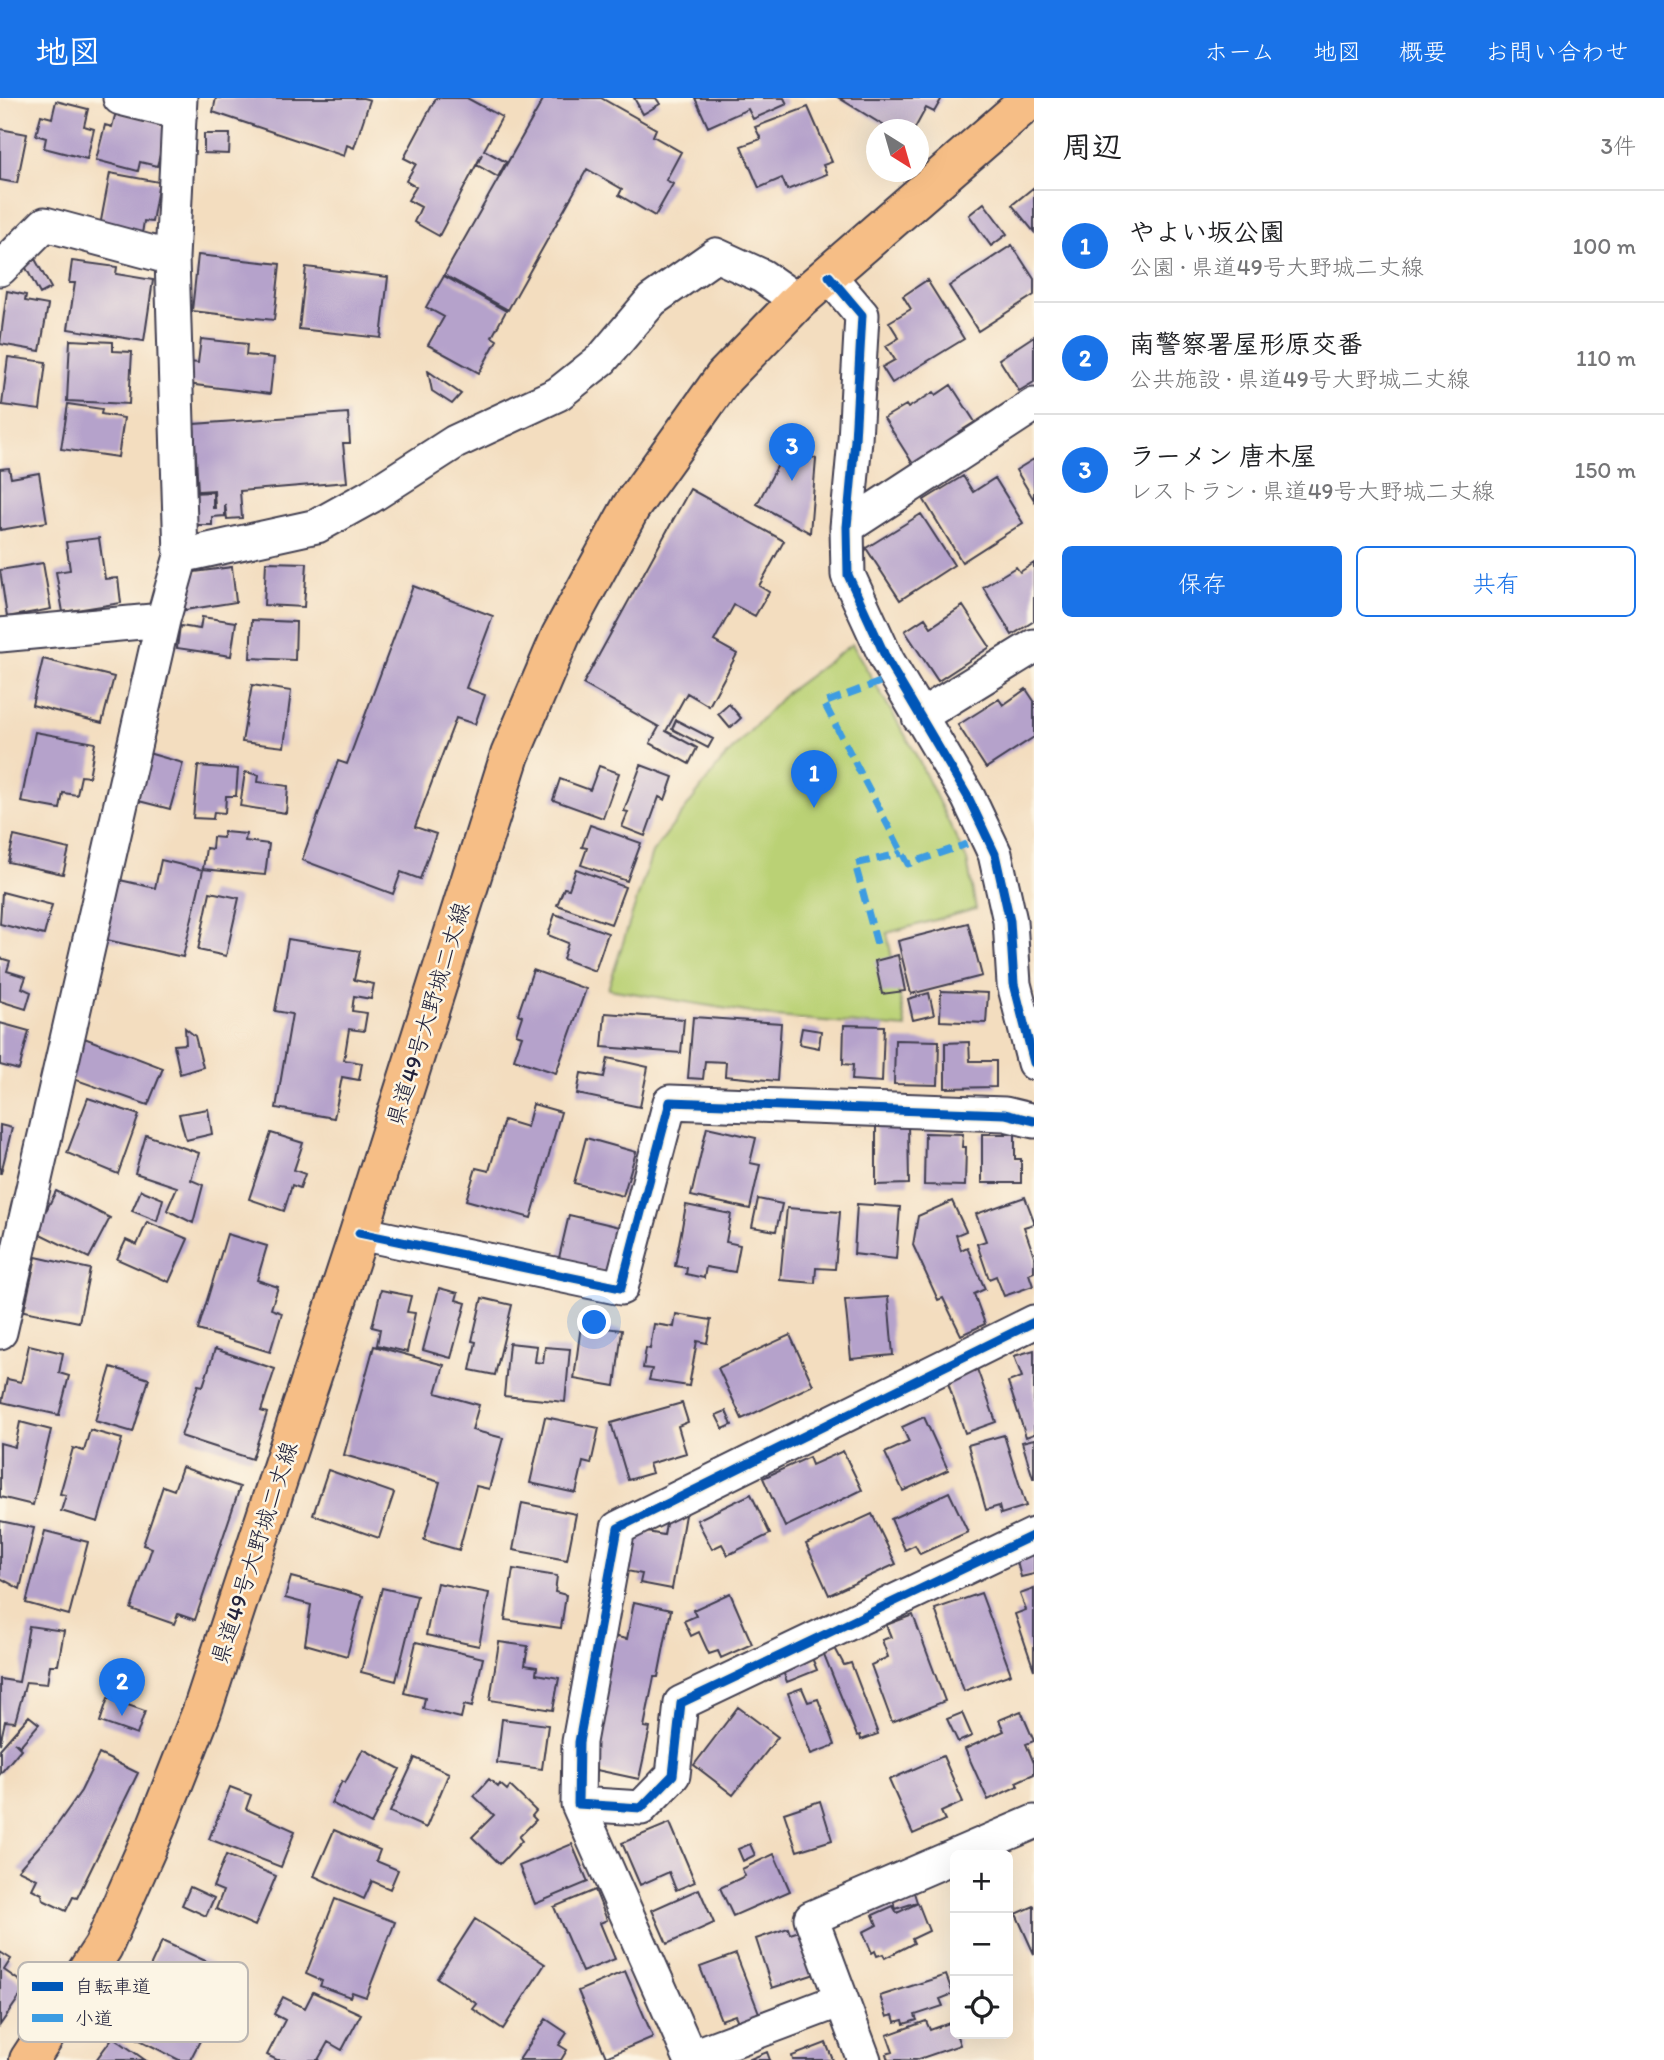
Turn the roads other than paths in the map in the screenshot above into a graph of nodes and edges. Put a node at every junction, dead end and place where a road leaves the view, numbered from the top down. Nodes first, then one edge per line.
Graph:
1 (120, 98) edge
2 (180, 105) edge
3 (1029, 107) edge
4 (172, 258) junction
5 (0, 268) edge
6 (829, 276) junction
7 (798, 301) junction
8 (1034, 405) edge
9 (847, 527) junction
10 (181, 556) junction
11 (163, 620) junction
12 (0, 635) edge
13 (1034, 646) edge
14 (919, 717) junction
15 (1022, 913) edge
16 (1034, 1063) edge
17 (1034, 1121) edge
18 (359, 1233) junction
19 (1034, 1322) edge
20 (0, 1332) edge
21 (1034, 1535) edge
22 (578, 1804) junction
23 (1034, 1822) edge
24 (970, 1850) edge
25 (950, 1859) edge
26 (93, 1962) edge
27 (841, 2000) junction
28 (41, 2042) edge
29 (29, 2060) edge
30 (864, 2060) edge

1 - 2 street
2 - 4 street
3 - 6 main road, 県道49号大野城二丈線
4 - 5 street
4 - 10 street
6 - 7 main road, 県道49号大野城二丈線
6 - 9 street
7 - 10 street
7 - 18 main road, 県道49号大野城二丈線
8 - 9 street
9 - 14 street
10 - 11 street
11 - 12 street
11 - 20 street
13 - 14 street
14 - 15 street
15 - 16 street
17 - 18 street
18 - 26 main road, 県道49号大野城二丈線
19 - 22 street
21 - 22 street
22 - 27 street
23 - 24 street
25 - 27 street
27 - 30 street
28 - 29 main road, 県道49号大野城二丈線

